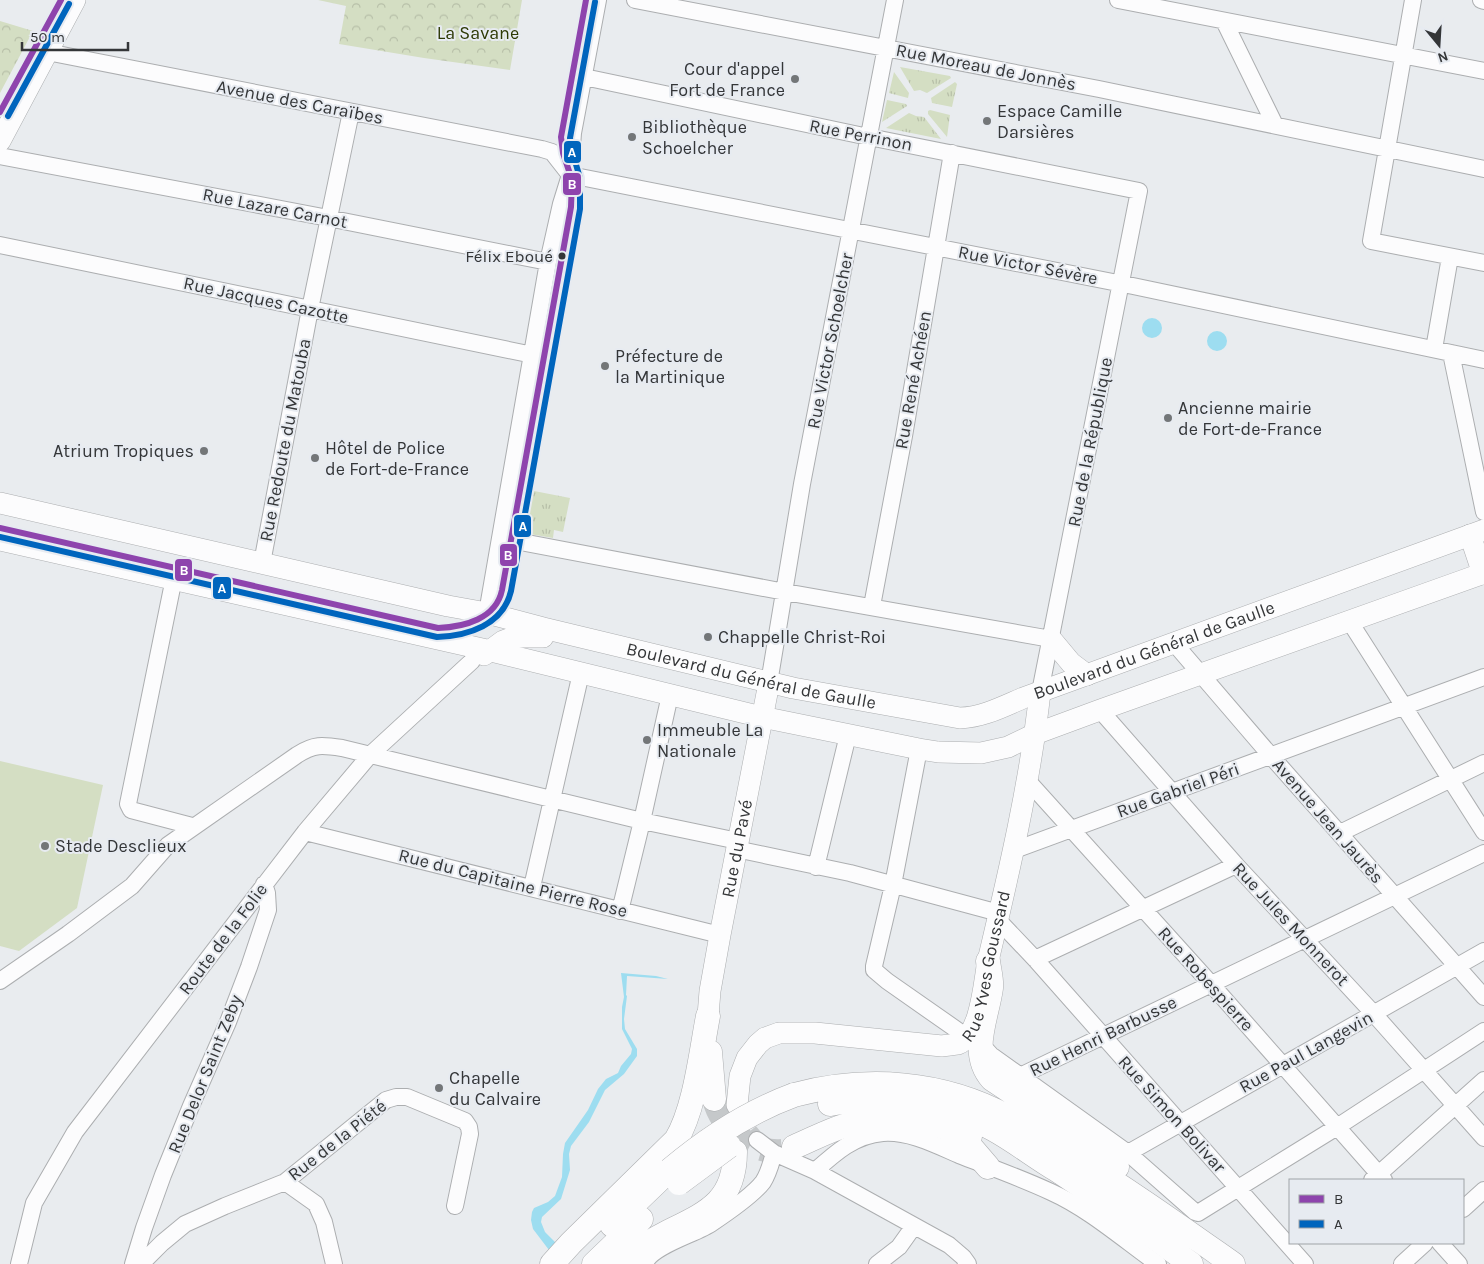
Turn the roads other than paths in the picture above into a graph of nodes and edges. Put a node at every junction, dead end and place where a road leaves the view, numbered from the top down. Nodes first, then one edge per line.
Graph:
1 (75, 0) edge
2 (598, 0) edge
3 (635, 0) edge
4 (895, 0) edge
5 (1118, 0) edge
6 (1413, 0) edge
7 (1224, 21) junction
8 (886, 48) junction
9 (47, 52) junction
10 (1403, 56) junction
11 (1484, 71) edge
12 (584, 77) junction
13 (351, 112) junction
14 (1275, 125) junction
15 (869, 137) junction
16 (0, 141) edge
17 (572, 146) junction
18 (1388, 149) junction
19 (552, 152) junction
20 (952, 153) junction
21 (0, 156) edge
22 (1484, 169) edge
23 (570, 174) junction
24 (1139, 191) joint
25 (329, 218) junction
26 (852, 229) junction
27 (0, 245) edge
28 (935, 246) junction
29 (1450, 257) junction
30 (548, 262) junction
31 (1484, 264) edge
32 (1121, 283) junction
33 (310, 309) junction
34 (1434, 349) junction
35 (1451, 353) junction
36 (533, 355) junction
37 (1484, 360) edge
38 (0, 503) edge
39 (1484, 512) edge
40 (1477, 532) edge
41 (500, 538) junction
42 (0, 540) edge
43 (262, 563) junction
44 (1483, 574) edge
45 (174, 578) junction
46 (785, 592) junction
47 (872, 606) junction
48 (487, 613) junction
49 (1350, 622) junction
50 (1051, 639) junction
51 (1174, 643) junction
52 (612, 645) junction
53 (480, 653) junction
54 (581, 673) junction
55 (1201, 674) junction
56 (1087, 675) junction
57 (1484, 677) edge
58 (769, 683) junction
59 (1049, 689) junction
60 (670, 695) junction
61 (1403, 706) junction
62 (1100, 710) junction
63 (762, 717) junction
64 (1067, 722) junction
65 (1035, 734) junction
66 (848, 735) junction
67 (919, 749) junction
68 (370, 755) junction
69 (1270, 756) junction
70 (1484, 763) edge
71 (1450, 779) junction
72 (1027, 780) junction
73 (1172, 792) junction
74 (552, 799) junction
75 (642, 821) junction
76 (192, 826) junction
77 (1072, 829) junction
78 (305, 832) junction
79 (1484, 832) edge
80 (1340, 834) junction
81 (737, 845) junction
82 (1012, 851) junction
83 (1484, 853) edge
84 (1236, 865) junction
85 (816, 867) junction
86 (264, 884) junction
87 (893, 884) junction
88 (532, 888) junction
89 (1395, 897) junction
90 (1143, 909) junction
91 (620, 911) junction
92 (998, 916) junction
93 (720, 935) junction
94 (1306, 940) junction
95 (1484, 951) edge
96 (1035, 959) junction
97 (988, 961) joint
98 (1458, 966) junction
99 (0, 981) edge
100 (1212, 985) junction
101 (1484, 996) edge
102 (1374, 1014) junction
103 (708, 1016) junction
104 (1484, 1031) edge
105 (1103, 1036) junction
106 (968, 1041) junction
107 (1282, 1066) junction
108 (1424, 1070) junction
109 (1020, 1076) junction
110 (1484, 1080) edge
111 (886, 1092) junction
112 (714, 1099) tunnel mouth
113 (737, 1105) tunnel mouth
114 (1455, 1106) junction
115 (1180, 1123) junction
116 (940, 1126) junction
117 (1337, 1127) junction
118 (1484, 1138) edge
119 (756, 1140) tunnel mouth
120 (784, 1150) junction
121 (735, 1152) tunnel mouth
122 (1128, 1154) junction
123 (988, 1167) junction
124 (815, 1171) junction
125 (674, 1177) junction
126 (1378, 1178) edge
127 (285, 1182) junction
128 (1238, 1189) junction
129 (1484, 1190) edge
130 (455, 1206) dead end
131 (1464, 1208) edge
132 (705, 1220) junction
133 (914, 1226) junction
134 (1289, 1241) edge
135 (1292, 1244) edge
136 (1424, 1244) edge
137 (1441, 1244) edge
138 (1301, 1253) edge
139 (19, 1264) edge
140 (133, 1264) edge
141 (140, 1264) edge
142 (334, 1264) edge
143 (552, 1264) edge
144 (572, 1264) edge
145 (594, 1264) edge
146 (618, 1264) edge
147 (645, 1264) edge
148 (877, 1264) edge
149 (968, 1264) edge
150 (1158, 1264) edge
151 (1190, 1264) edge
152 (1234, 1264) edge
153 (1402, 1264) edge
154 (1459, 1264) edge

1 - 9 main road
2 - 12 street
3 - 8 street, Rue Moreau de Jonnès
4 - 8 street, Rue Victor Schoelcher
5 - 7 street
6 - 10 street
7 - 10 street
7 - 14 street
8 - 14 street, Rue Moreau de Jonnès
8 - 15 street, Rue Victor Schoelcher
9 - 13 street, Avenue des Caraïbes
9 - 16 main road
10 - 11 street
10 - 18 street
12 - 15 street, Rue Perrinon
12 - 17 street
13 - 19 street, Avenue des Caraïbes
13 - 25 street, Rue Redoute du Matouba
14 - 18 street, Rue Moreau de Jonnès
15 - 20 street, Rue Perrinon
15 - 26 street, Rue Victor Schoelcher
17 - 19 street, Avenue des Caraïbes
17 - 23 street
18 - 22 street, Rue Moreau de Jonnès
18 - 29 street
19 - 23 street
20 - 24 street, Rue Perrinon
20 - 28 street, Rue René Achéen
21 - 25 street, Rue Lazare Carnot
23 - 26 street, Rue Victor Sévère
23 - 30 street
24 - 32 street, Rue de la République
25 - 30 street, Rue Lazare Carnot
25 - 33 street, Rue Redoute du Matouba
26 - 28 street, Rue Victor Sévère
26 - 46 street, Rue Victor Schoelcher
27 - 33 street, Rue Jacques Cazotte
28 - 32 street, Rue Victor Sévère
28 - 47 street, Rue René Achéen
29 - 31 street
29 - 34 street
30 - 36 street
32 - 34 street, Rue Victor Sévère
32 - 50 street, Rue de la République
33 - 36 street, Rue Jacques Cazotte
33 - 43 street, Rue Redoute du Matouba
34 - 35 street, Rue Victor Sévère
35 - 37 street, Rue Victor Sévère
35 - 39 street
36 - 41 street
38 - 43 main road, Boulevard du Général de Gaulle
40 - 44 main road
40 - 51 main road, Boulevard du Général de Gaulle
41 - 46 street
41 - 48 street
42 - 45 main road, Boulevard du Général de Gaulle
43 - 48 main road, Boulevard du Général de Gaulle
44 - 49 main road, Boulevard du Général de Gaulle
45 - 53 main road, Boulevard du Général de Gaulle
45 - 76 street
46 - 47 street
46 - 58 street, Rue Victor Schoelcher
47 - 50 street
48 - 52 main road, Boulevard du Général de Gaulle
48 - 53 main road
49 - 55 main road, Boulevard du Général de Gaulle
49 - 61 street
50 - 56 main road
50 - 59 street, Rue de la République
51 - 55 street, Avenue Jean Jaurès
51 - 56 main road, Boulevard du Général de Gaulle
52 - 53 main road
52 - 58 main road, Boulevard du Général de Gaulle
53 - 54 main road, Boulevard du Général de Gaulle
53 - 68 street, Route de la Folie
54 - 60 main road, Boulevard du Général de Gaulle
54 - 74 street
55 - 62 main road, Boulevard du Général de Gaulle
55 - 69 street, Avenue Jean Jaurès
56 - 59 main road, Boulevard du Général de Gaulle
57 - 61 street, Rue Gabriel Péri
58 - 59 main road, Boulevard du Général de Gaulle
58 - 63 main road, Rue du Pavé
59 - 64 main road
59 - 65 main road, Rue Yves Goussard
60 - 63 main road, Boulevard du Général de Gaulle
60 - 75 street
61 - 69 street, Rue Gabriel Péri
61 - 71 street
62 - 64 main road, Boulevard du Général de Gaulle
62 - 73 street, Rue Jules Monnerot
63 - 66 main road, Boulevard du Général de Gaulle
63 - 81 main road, Rue du Pavé
64 - 65 main road, Boulevard du Général de Gaulle
65 - 67 main road, Boulevard du Général de Gaulle
65 - 72 main road, Rue Yves Goussard
66 - 67 main road, Boulevard du Général de Gaulle
66 - 85 street
67 - 87 street
68 - 74 street
68 - 76 street
68 - 78 street, Route de la Folie
69 - 73 street, Rue Gabriel Péri
69 - 80 street, Avenue Jean Jaurès
70 - 71 street
71 - 79 street
71 - 80 street
72 - 77 street, Rue Robespierre
72 - 82 main road, Rue Yves Goussard
73 - 77 street, Rue Gabriel Péri
73 - 84 street, Rue Jules Monnerot
74 - 75 street
74 - 88 street
75 - 81 street
75 - 91 street
76 - 99 street
77 - 82 street, Rue Gabriel Péri
77 - 90 street, Rue Robespierre
78 - 86 street, Route de la Folie
78 - 88 street, Rue du Capitaine Pierre Rose
80 - 89 street, Avenue Jean Jaurès
81 - 85 street
81 - 93 main road, Rue du Pavé
82 - 92 main road, Rue Yves Goussard
83 - 89 street, Rue Henri Barbusse
84 - 90 street
84 - 94 street, Rue Jules Monnerot
85 - 87 street
86 - 139 street, Route de la Folie
86 - 140 street, Rue Delor Saint Zeby
87 - 92 street
87 - 106 street
88 - 91 street, Rue du Capitaine Pierre Rose
89 - 94 street, Rue Henri Barbusse
89 - 98 street, Avenue Jean Jaurès
90 - 96 street
90 - 100 street, Rue Robespierre
91 - 93 street, Rue du Capitaine Pierre Rose
92 - 96 street, Rue Simon Bolivar
92 - 97 main road, Rue Yves Goussard
93 - 103 main road, Rue du Pavé
94 - 100 street, Rue Henri Barbusse
94 - 102 street, Rue Jules Monnerot
95 - 98 street, Rue Paul Langevin
96 - 105 street, Rue Simon Bolivar
97 - 106 highway
98 - 101 street, Avenue Jean Jaurès
98 - 102 street, Rue Paul Langevin
100 - 105 street, Rue Henri Barbusse
100 - 107 street, Rue Robespierre
102 - 107 street, Rue Paul Langevin
102 - 108 street, Rue Jules Monnerot
103 - 112 highway
103 - 143 highway
104 - 108 street
105 - 109 street, Rue Henri Barbusse
105 - 115 street, Rue Simon Bolivar
106 - 109 street
106 - 113 main road, Rue Yves Goussard
106 - 152 highway
107 - 115 street, Rue Paul Langevin
107 - 117 street, Rue Robespierre
108 - 114 street, Rue Jules Monnerot
108 - 117 street
109 - 122 street
110 - 114 street
111 - 125 highway, bridge
111 - 151 highway
111 - 152 highway
114 - 118 street, Rue Jules Monnerot
114 - 126 street
115 - 122 street, Rue Paul Langevin
115 - 128 street, Rue Simon Bolivar
116 - 120 highway
116 - 123 highway
116 - 151 highway
117 - 126 street, Rue Robespierre
117 - 128 street
119 - 120 street
120 - 124 street
120 - 132 street
121 - 132 highway
122 - 128 street
123 - 124 street
123 - 150 street
124 - 133 street
125 - 144 highway
125 - 145 highway
127 - 130 street, Rue de la Piété
127 - 141 street, Rue de la Piété
127 - 142 street
128 - 134 street, Rue Simon Bolivar
129 - 131 street
132 - 146 highway
132 - 147 street
133 - 148 street
133 - 149 street
135 - 138 street, Rue Simon Bolivar
136 - 153 street
137 - 154 street

